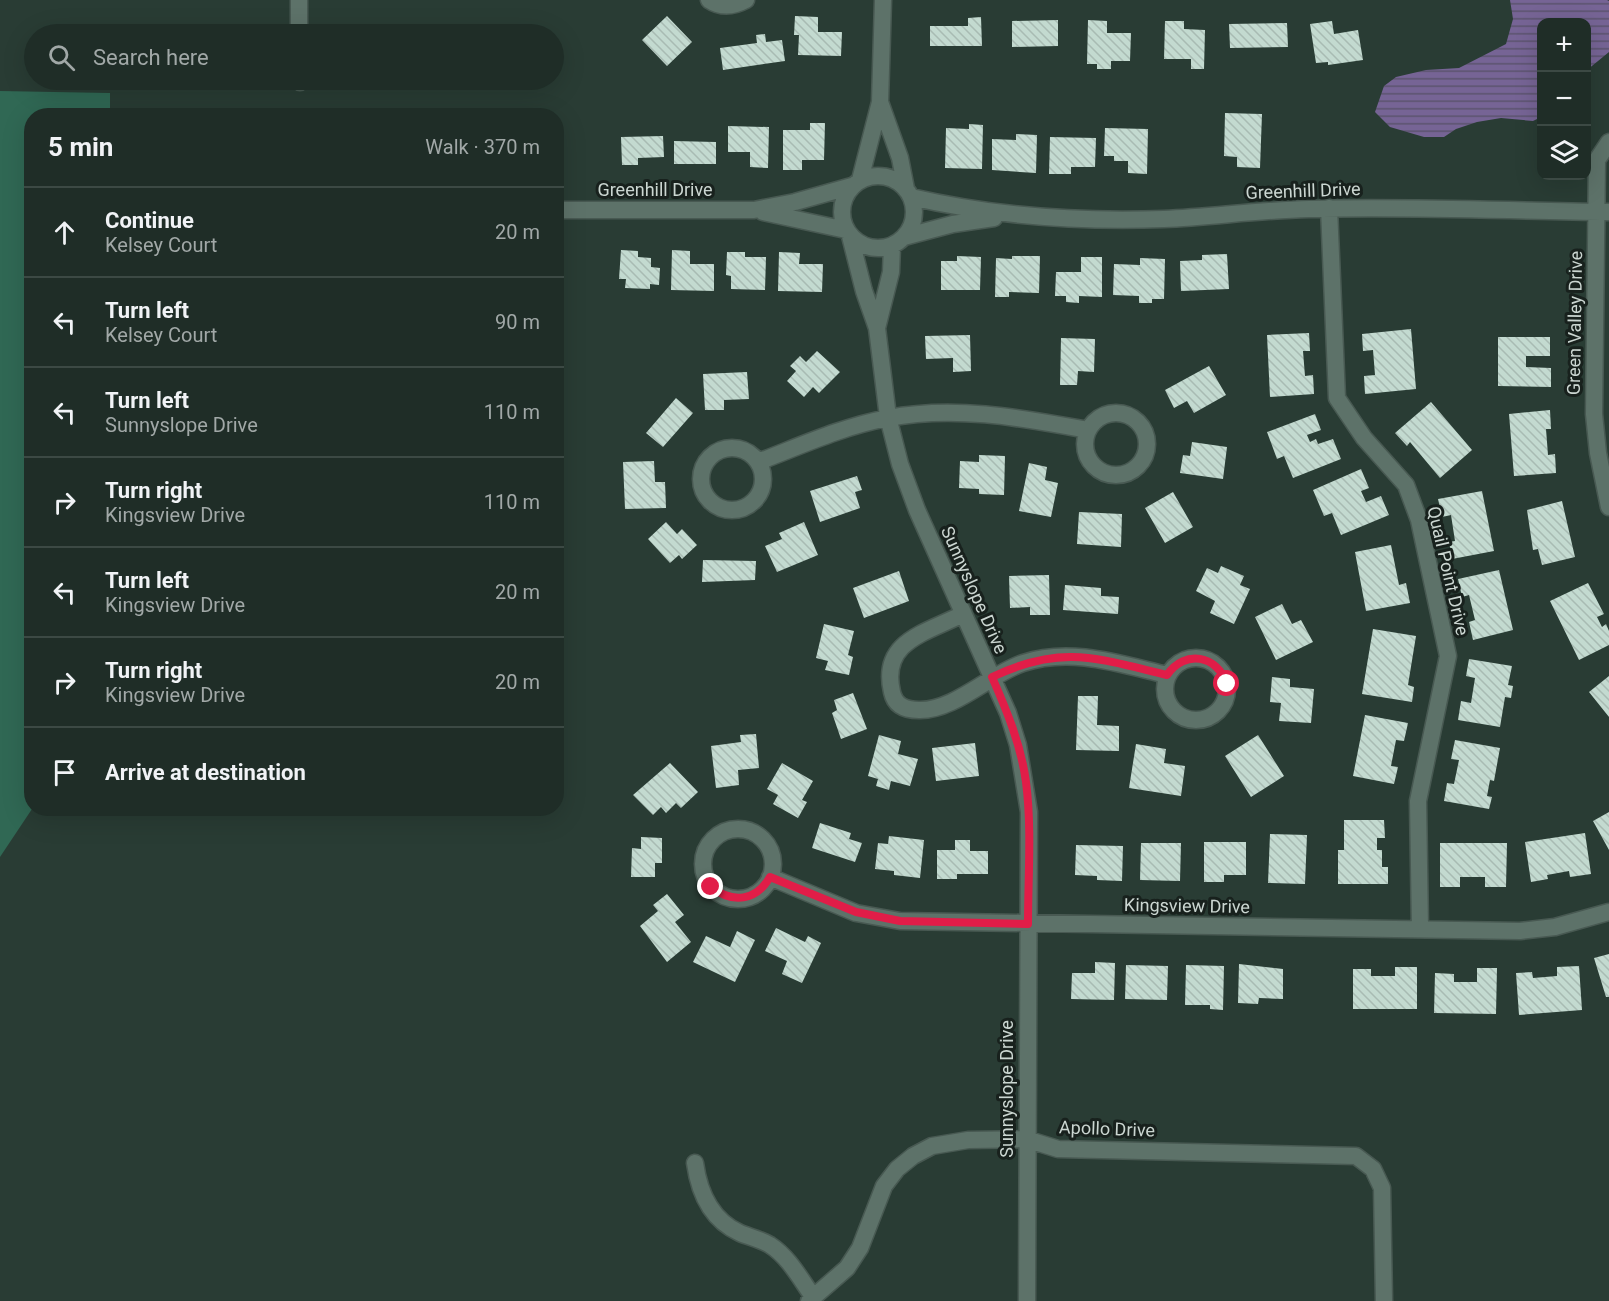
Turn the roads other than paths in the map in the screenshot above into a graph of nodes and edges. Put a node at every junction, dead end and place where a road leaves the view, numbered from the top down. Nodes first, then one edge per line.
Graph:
1 (299, 0) edge
2 (709, 0) edge
3 (746, 0) edge
4 (883, 0) edge
5 (299, 24) edge
6 (880, 102) junction
7 (1609, 142) edge
8 (856, 183) junction
9 (908, 193) junction
10 (1329, 208) junction
11 (564, 210) edge
12 (754, 210) junction
13 (1602, 212) edge
14 (1012, 215) junction
15 (848, 233) junction
16 (898, 242) junction
17 (877, 328) junction
18 (888, 417) junction
19 (1088, 430) dead end
20 (758, 462) dead end
21 (1609, 507) edge
22 (963, 614) junction
23 (1167, 675) dead end
24 (992, 677) junction
25 (770, 877) junction
26 (1609, 912) edge
27 (1028, 924) junction
28 (1420, 929) junction
29 (1026, 1139) junction
30 (695, 1163) dead end
31 (812, 1299) edge
32 (1027, 1301) edge
33 (1384, 1301) edge

1 - 5 street
2 - 3 street
4 - 6 street
6 - 8 street
6 - 9 street
7 - 13 street, Green Valley Drive
8 - 9 street
8 - 12 street, Greenhill Drive
8 - 15 street
9 - 14 street, Greenhill Drive
9 - 16 street
10 - 13 street, Greenhill Drive
10 - 14 street, Greenhill Drive
10 - 28 street, Quail Point Drive
11 - 12 street, Greenhill Drive
12 - 15 street, Greenhill Drive
13 - 21 street, Green Valley Drive
14 - 16 street, Greenhill Drive
15 - 16 street
15 - 17 street, Sunnyslope Drive
16 - 17 street, Sunnyslope Drive
17 - 18 street, Sunnyslope Drive
18 - 19 street
18 - 20 street
18 - 22 street, Sunnyslope Drive
22 - 24 street, Sunnyslope Drive
22 - 24 street
23 - 24 street
24 - 27 street, Sunnyslope Drive
25 - 25 street
25 - 27 street, Kingsview Drive
26 - 28 street, Kingsview Drive
27 - 28 street, Kingsview Drive
27 - 29 street, Sunnyslope Drive
29 - 31 street, Apollo Drive
29 - 32 street, Sunnyslope Drive
29 - 33 street, Apollo Drive
30 - 31 street

